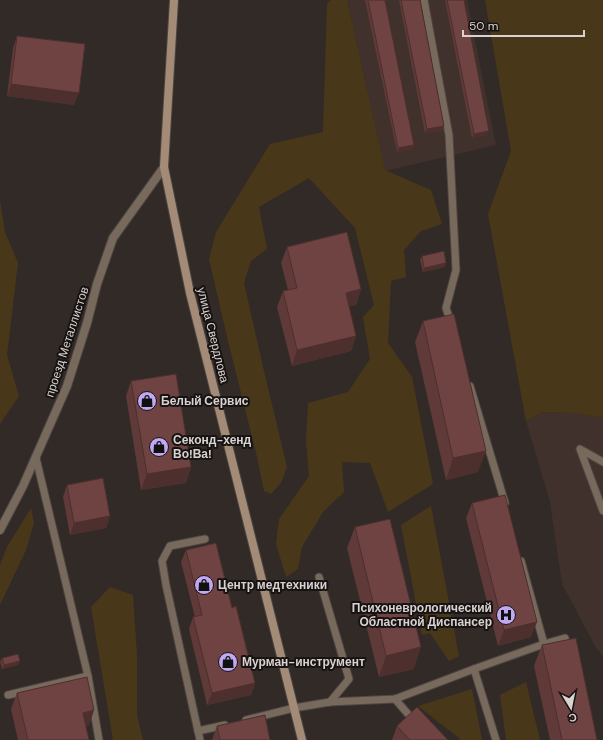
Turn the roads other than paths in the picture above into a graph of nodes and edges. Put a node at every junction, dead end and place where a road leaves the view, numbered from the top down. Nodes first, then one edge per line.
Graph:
1 (174, 0) edge
2 (424, 0) edge
3 (164, 167) junction
4 (453, 331) edge
5 (469, 383) edge
6 (36, 458) junction
7 (603, 462) edge
8 (507, 509) edge
9 (603, 511) edge
10 (0, 530) edge
11 (205, 539) dead end
12 (519, 554) edge
13 (319, 577) dead end
14 (544, 644) junction
15 (569, 653) edge
16 (474, 669) junction
17 (88, 676) junction
18 (8, 695) dead end
19 (395, 699) junction
20 (330, 702) junction
21 (294, 708) junction
22 (421, 728) edge
23 (198, 731) junction
24 (99, 740) edge
25 (200, 740) edge
26 (302, 740) edge
27 (496, 740) edge

1 - 3 street, улица Свердлова
2 - 4 lane
3 - 6 street, проезд Металлистов
3 - 21 street, улица Свердлова
5 - 8 lane
6 - 10 street, проезд Металлистов
6 - 17 lane
7 - 9 lane
11 - 23 lane
12 - 14 lane
13 - 20 lane
14 - 15 lane
14 - 16 lane
16 - 19 lane
16 - 27 lane
17 - 18 lane
17 - 24 lane
19 - 20 lane
19 - 22 lane
20 - 21 lane
21 - 23 lane
21 - 26 street, улица Свердлова
23 - 25 lane

